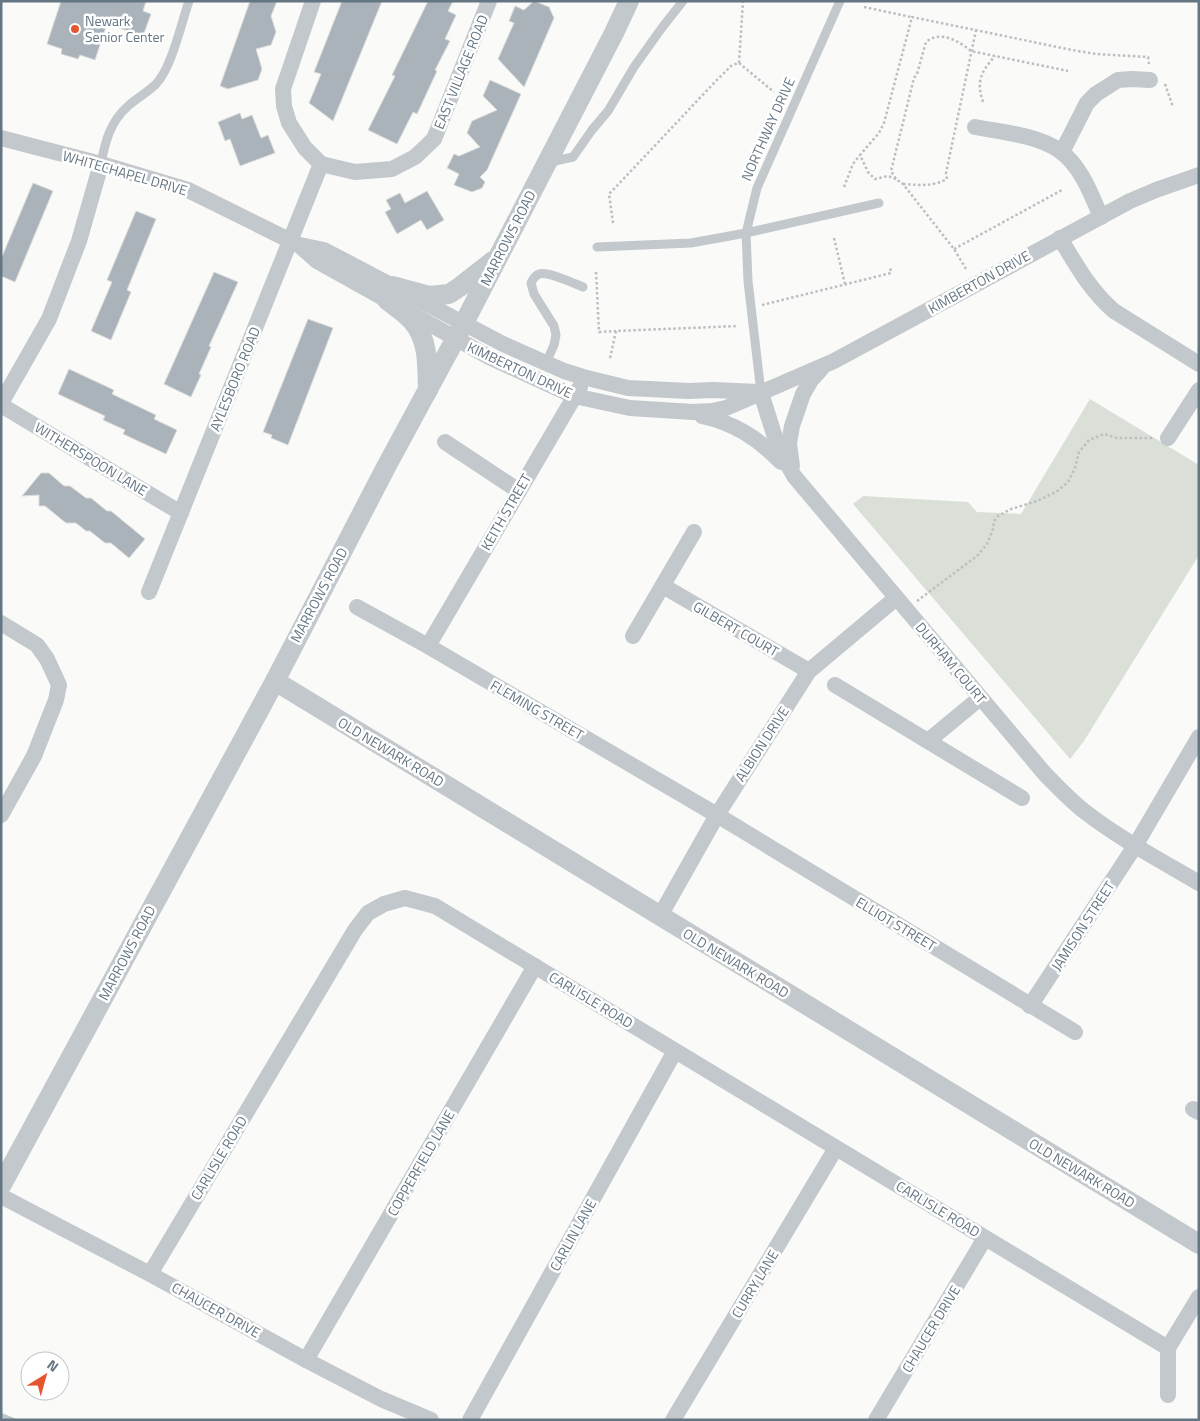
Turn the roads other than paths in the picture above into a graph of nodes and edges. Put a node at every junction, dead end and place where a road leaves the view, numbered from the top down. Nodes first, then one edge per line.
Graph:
1 (189, 1) edge
2 (313, 1) edge
3 (489, 1) edge
4 (629, 1) edge
5 (682, 1) edge
6 (840, 1) edge
7 (1155, 76) road end
8 (975, 127) dead end
9 (1, 138) edge
10 (1062, 152) junction
11 (548, 162) junction
12 (101, 164) junction
13 (321, 164) junction
14 (1199, 175) edge
15 (879, 204) dead end
16 (1101, 217) junction
17 (746, 233) junction
18 (1060, 238) junction
19 (295, 243) junction
20 (597, 247) dead end
21 (498, 256) junction
22 (583, 287) dead end
23 (389, 293) junction
24 (460, 331) junction
25 (546, 363) junction
26 (1199, 364) edge
27 (825, 365) junction
28 (583, 378) junction
29 (428, 390) junction
30 (1199, 390) edge
31 (761, 392) junction
32 (574, 396) junction
33 (1, 404) edge
34 (680, 411) junction
35 (1168, 438) road end
36 (445, 442) dead end
37 (794, 476) junction
38 (518, 491) junction
39 (181, 514) junction
40 (694, 532) dead end
41 (663, 586) junction
42 (149, 592) dead end
43 (901, 603) junction
44 (357, 607) dead end
45 (1, 623) edge
46 (633, 636) dead end
47 (428, 646) junction
48 (809, 671) junction
49 (274, 680) junction
50 (835, 685) dead end
51 (980, 698) junction
52 (1199, 737) edge
53 (928, 741) junction
54 (1022, 798) dead end
55 (717, 815) junction
56 (1, 816) edge
57 (1135, 846) junction
58 (1199, 883) edge
59 (660, 916) junction
60 (535, 966) junction
61 (1030, 1006) junction
62 (1075, 1032) dead end
63 (675, 1050) junction
64 (836, 1148) junction
65 (1, 1186) edge
66 (1, 1196) edge
67 (985, 1238) junction
68 (1199, 1244) edge
69 (150, 1274) junction
70 (1199, 1297) edge
71 (1168, 1348) junction
72 (306, 1360) junction
73 (1168, 1395) dead end
74 (431, 1420) edge
75 (470, 1420) edge
76 (673, 1420) edge
77 (876, 1420) edge

1 - 12 lane
2 - 13 street
3 - 13 street, EAST VILLAGE ROAD
4 - 11 street, MARROWS ROAD
5 - 11 lane
6 - 17 lane, NORTHWAY DRIVE
7 - 10 street
8 - 10 street
9 - 12 street, WHITECHAPEL DRIVE
10 - 16 street
11 - 21 street, MARROWS ROAD
12 - 19 street, WHITECHAPEL DRIVE
12 - 33 street
13 - 19 street, AYLESBORO ROAD
14 - 16 street, KIMBERTON DRIVE
15 - 17 lane
16 - 18 street, KIMBERTON DRIVE
17 - 20 lane
17 - 31 lane, NORTHWAY DRIVE
18 - 26 street
18 - 27 street, KIMBERTON DRIVE
19 - 23 street, WHITECHAPEL DRIVE
19 - 39 street, AYLESBORO ROAD
21 - 23 street
21 - 24 street, MARROWS ROAD
22 - 25 lane
23 - 24 street, WHITECHAPEL DRIVE
23 - 29 street
24 - 25 street, KIMBERTON DRIVE
24 - 29 street, MARROWS ROAD
24 - 32 street, KIMBERTON DRIVE
25 - 28 street, KIMBERTON DRIVE
27 - 31 street, KIMBERTON DRIVE
27 - 37 street
28 - 31 street, KIMBERTON DRIVE
28 - 32 street, KEITH STREET
29 - 49 street, MARROWS ROAD
30 - 35 street
31 - 34 street, KIMBERTON DRIVE
31 - 37 street, DURHAM COURT
32 - 34 street, KIMBERTON DRIVE
32 - 38 street, KEITH STREET
33 - 39 street, WITHERSPOON LANE
34 - 37 street
36 - 38 street
37 - 43 street, DURHAM COURT
38 - 47 street, KEITH STREET
39 - 42 street, AYLESBORO ROAD
40 - 41 street
41 - 46 street
41 - 48 street, GILBERT COURT
43 - 48 street, ALBION DRIVE
43 - 51 street, DURHAM COURT
44 - 47 street, FLEMING STREET
45 - 56 street
47 - 55 street, FLEMING STREET
48 - 55 street, ALBION DRIVE
49 - 59 street, OLD NEWARK ROAD
49 - 65 street, MARROWS ROAD
50 - 53 street
51 - 53 street
51 - 57 street, DURHAM COURT
52 - 57 street, JAMISON STREET
53 - 54 street
55 - 59 street, ALBION DRIVE
55 - 61 street, ELLIOT STREET
57 - 58 street, DURHAM COURT
57 - 61 street, JAMISON STREET
59 - 68 street, OLD NEWARK ROAD
60 - 63 street, CARLISLE ROAD
60 - 69 street, CARLISLE ROAD
60 - 72 street, COPPERFIELD LANE
61 - 62 street, ELLIOT STREET
63 - 64 street, CARLISLE ROAD
63 - 75 street, CARLIN LANE
64 - 67 street, CARLISLE ROAD
64 - 76 street, CURRY LANE
66 - 69 street, CHAUCER DRIVE
67 - 71 street, CARLISLE ROAD
67 - 77 street, CHAUCER DRIVE
69 - 72 street, CHAUCER DRIVE
70 - 71 street
71 - 73 street
72 - 74 street, CHAUCER DRIVE

